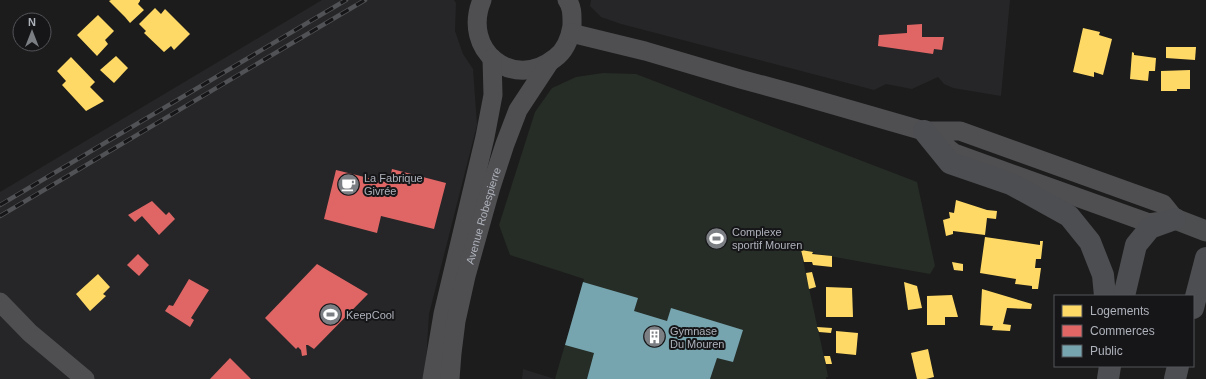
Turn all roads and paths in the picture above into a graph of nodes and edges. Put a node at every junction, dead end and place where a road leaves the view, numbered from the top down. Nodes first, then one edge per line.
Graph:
1 (482, 0) edge
2 (569, 1) edge
3 (571, 33) junction
4 (492, 58) junction
5 (549, 63) junction
6 (924, 131) junction
7 (1175, 219) junction
8 (1206, 231) edge
9 (1206, 258) edge
10 (1105, 295) edge
11 (1124, 295) edge
12 (0, 302) edge
13 (1194, 304) edge
14 (1110, 367) edge
15 (1178, 367) edge
16 (85, 379) edge
17 (432, 379) edge
18 (450, 379) edge
19 (1108, 379) edge
20 (1175, 379) edge

1 - 4 main road
2 - 3 main road
3 - 5 main road
3 - 6 main road
4 - 5 main road
4 - 17 main road, Avenue Robespierre
5 - 18 main road, Avenue Robespierre
6 - 7 main road
6 - 10 highway
7 - 8 main road
7 - 11 highway
9 - 13 highway
12 - 16 main road
14 - 19 highway
15 - 20 highway

